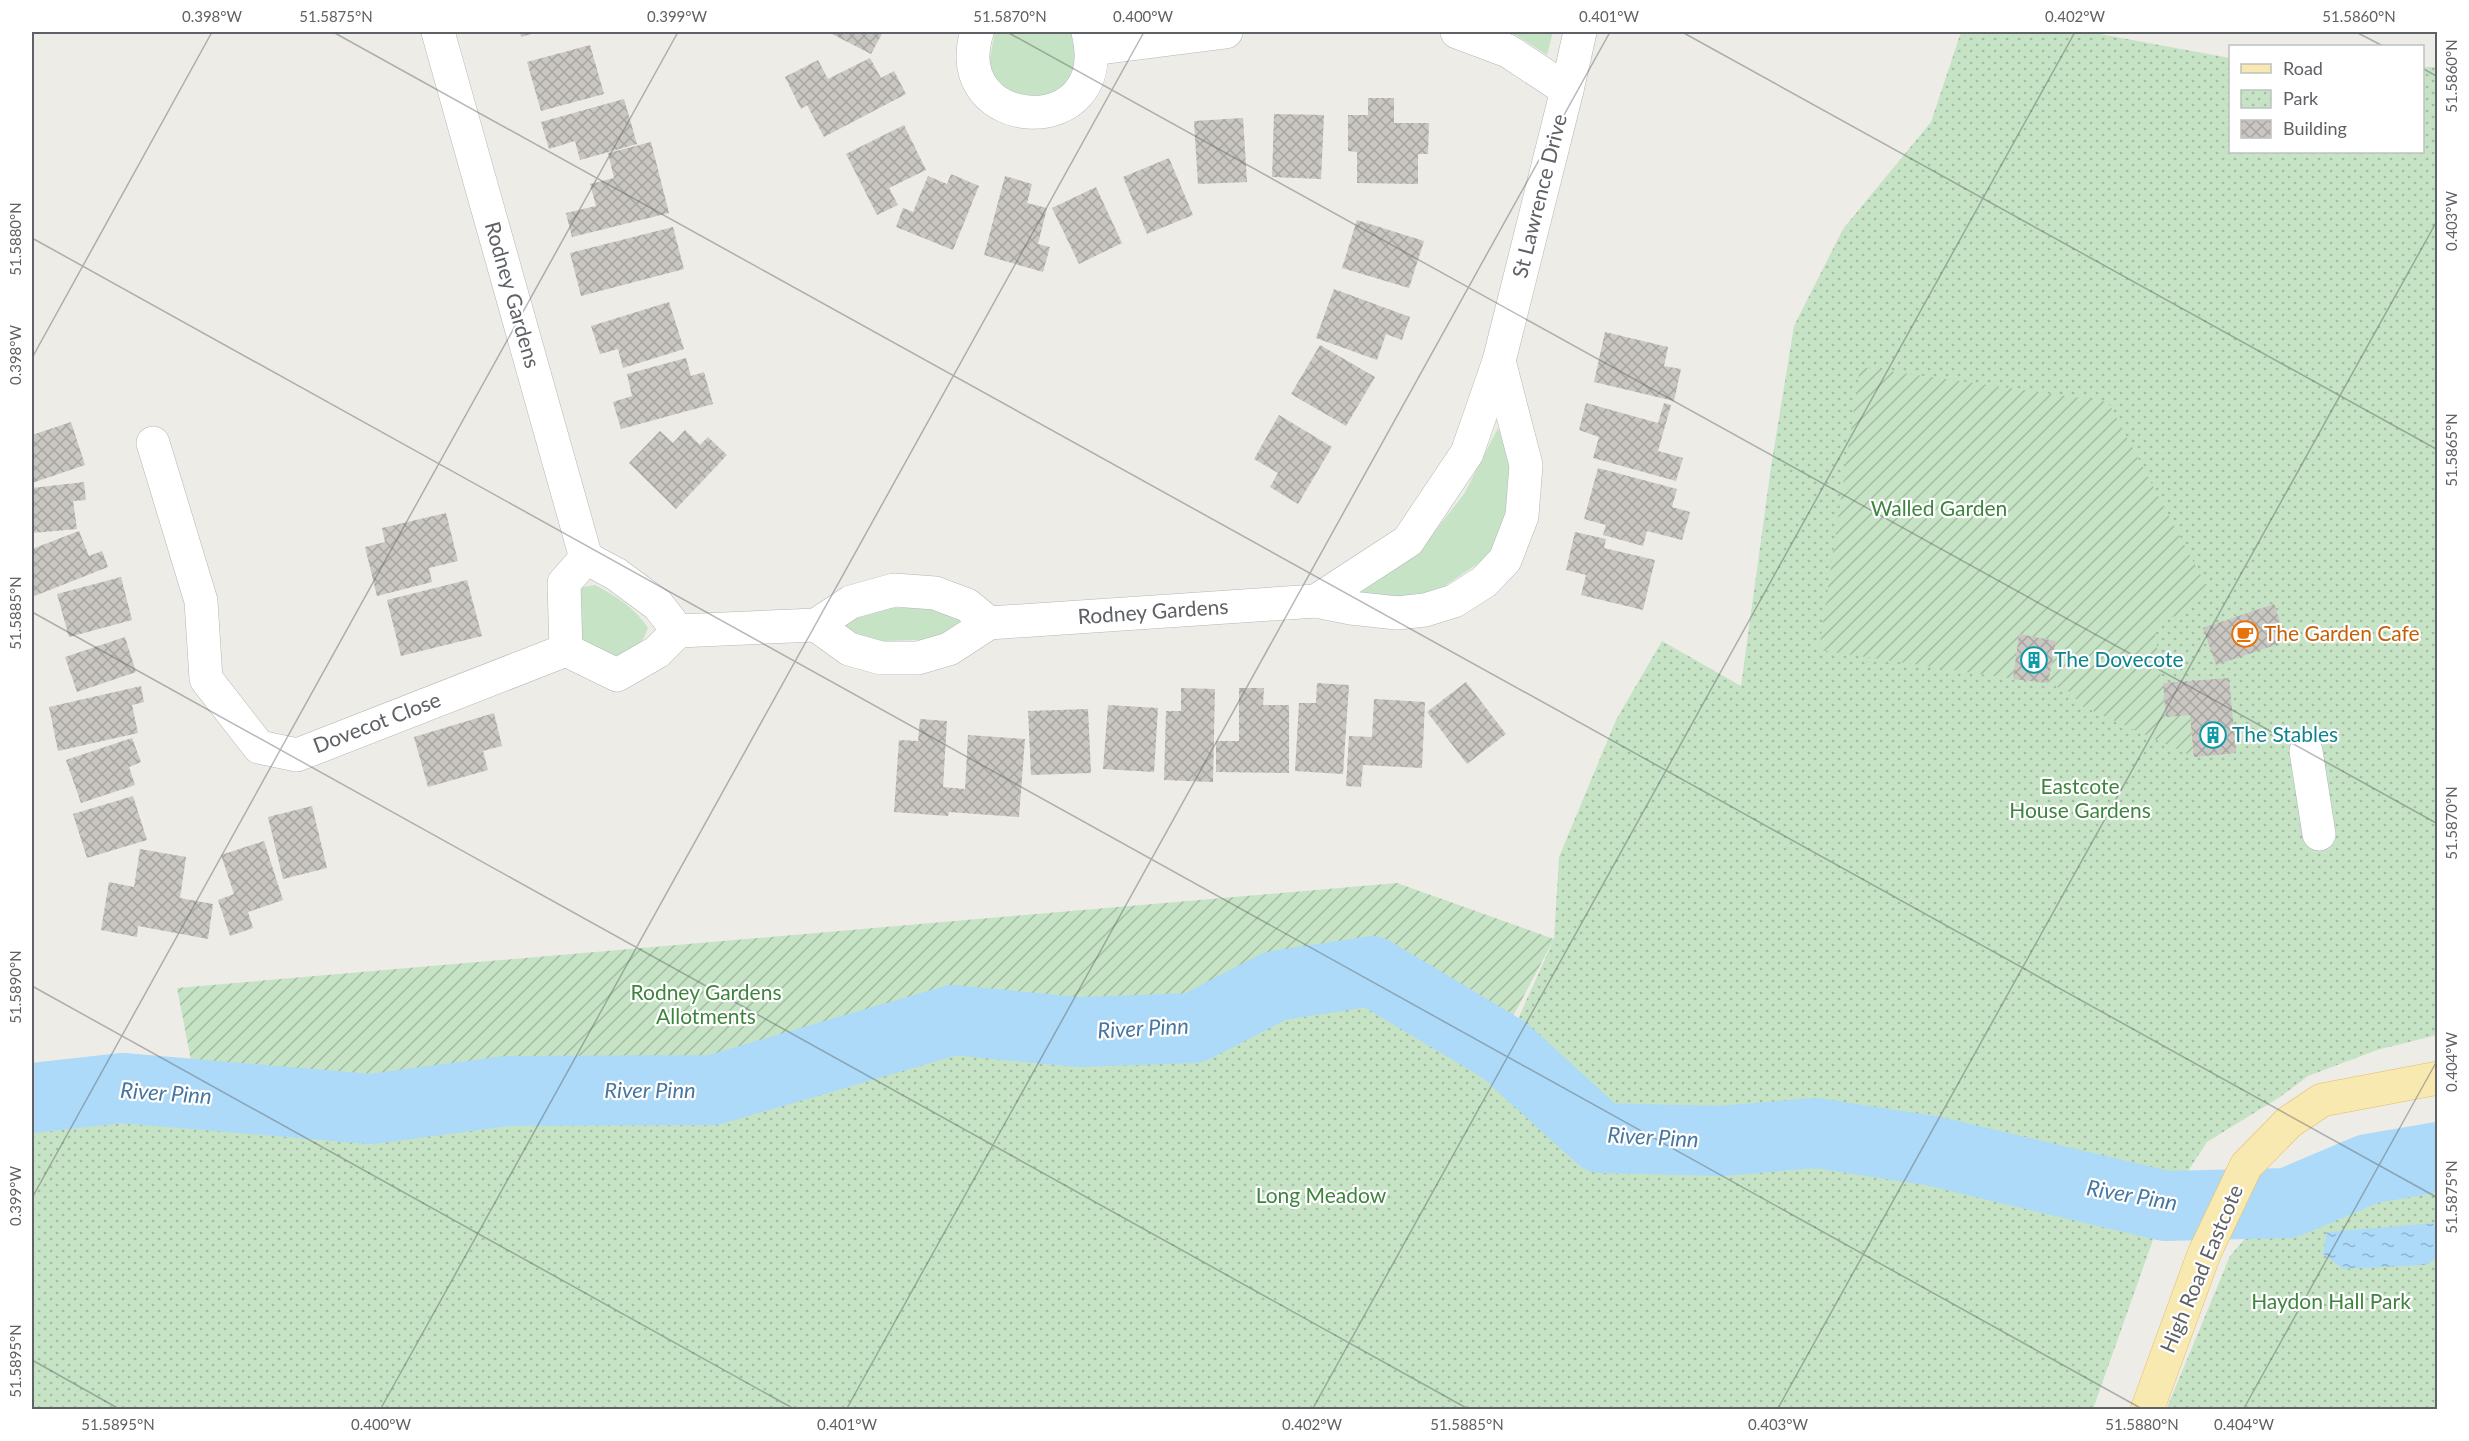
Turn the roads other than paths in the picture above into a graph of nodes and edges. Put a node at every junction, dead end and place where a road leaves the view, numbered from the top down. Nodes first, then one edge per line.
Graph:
1 (438, 32) edge
2 (977, 32) edge
3 (1226, 32) edge
4 (1457, 32) edge
5 (1580, 32) edge
6 (1090, 40) edge
7 (1568, 90) junction
8 (1498, 361) junction
9 (153, 443) dead end
10 (586, 558) junction
11 (1316, 601) junction
12 (990, 623) junction
13 (816, 625) junction
14 (678, 631) junction
15 (566, 650) junction
16 (2306, 751) dead end
17 (2319, 834) dead end
18 (2438, 1078) edge
19 (2146, 1410) edge

1 - 10 street, Rodney Gardens
2 - 6 street
3 - 6 street
4 - 7 street
5 - 7 street, St Lawrence Drive
7 - 8 street, St Lawrence Drive
8 - 11 street, St Lawrence Drive
8 - 11 street, St Lawrence Drive
9 - 15 street, Dovecot Close
10 - 14 street
10 - 15 street
11 - 12 street, Rodney Gardens
12 - 13 street
12 - 13 street, Rodney Gardens
13 - 14 street
14 - 15 street
16 - 17 street
18 - 19 main road, High Road Eastcote

